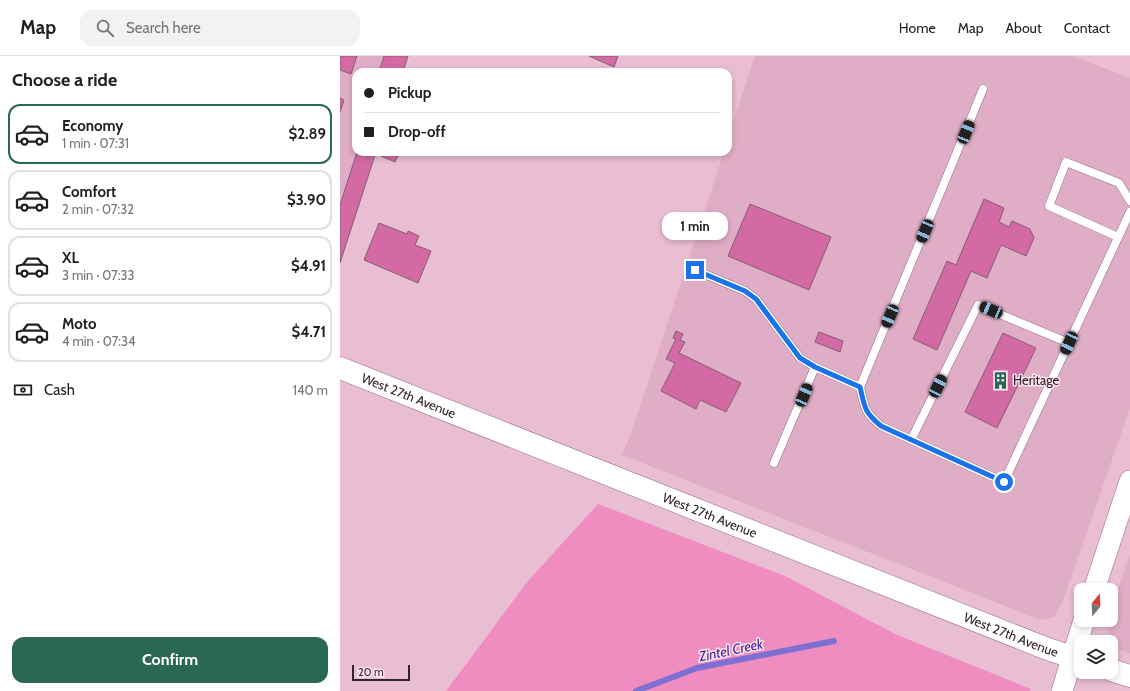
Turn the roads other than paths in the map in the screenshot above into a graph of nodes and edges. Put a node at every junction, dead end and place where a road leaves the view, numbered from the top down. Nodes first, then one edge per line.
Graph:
1 (984, 89) dead end
2 (1130, 201) edge
3 (1130, 212) edge
4 (1118, 237) junction
5 (695, 270) dead end
6 (1069, 343) junction
7 (815, 367) junction
8 (340, 368) edge
9 (860, 387) junction
10 (911, 440) junction
11 (774, 463) dead end
12 (1130, 481) edge
13 (1096, 583) edge
14 (1074, 657) edge
15 (1074, 665) edge
16 (1118, 672) edge
17 (1130, 676) edge
18 (1062, 691) edge

1 - 9 lane
2 - 4 lane
3 - 4 lane
4 - 6 lane
5 - 7 lane
6 - 10 lane
6 - 10 lane
7 - 9 lane
7 - 11 lane
8 - 14 main road, West 27th Avenue
9 - 10 lane
12 - 13 street
15 - 18 street
16 - 17 main road

